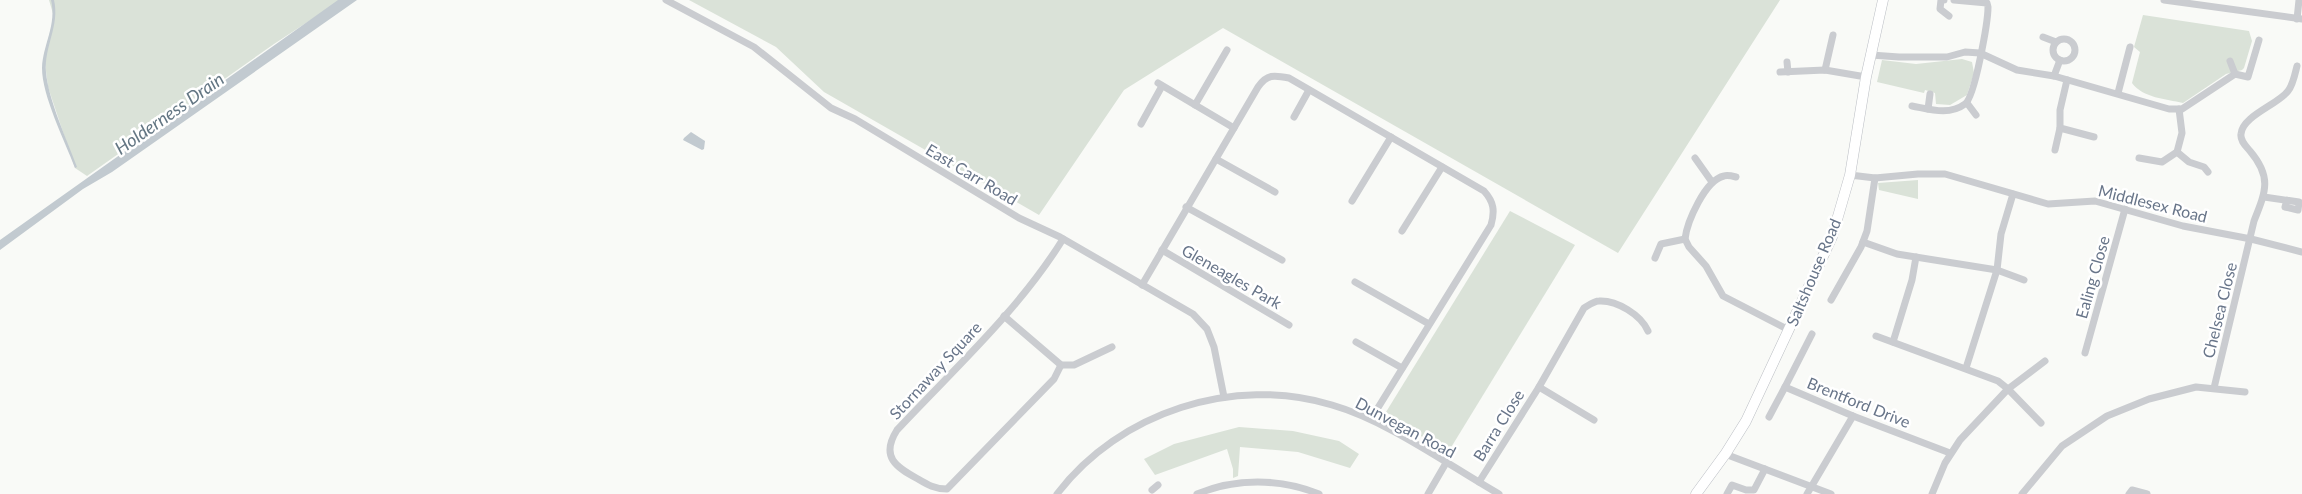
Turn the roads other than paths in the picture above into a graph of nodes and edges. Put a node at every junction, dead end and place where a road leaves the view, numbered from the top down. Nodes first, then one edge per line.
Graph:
1 (666, 0) edge
2 (1883, 0) edge
3 (1944, 0) edge
4 (1954, 0) edge
5 (2164, 0) edge
6 (2299, 0) edge
7 (2190, 2) edge
8 (1949, 16) dead end
9 (2299, 19) edge
10 (2043, 37) dead end
11 (1829, 39) dead end
12 (2259, 40) dead end
13 (2056, 42) junction
14 (2130, 46) dead end
15 (1227, 50) dead end
16 (1980, 53) junction
17 (1871, 55) junction
18 (2060, 60) junction
19 (2230, 61) dead end
20 (1787, 62) dead end
21 (2297, 66) dead end
22 (1825, 70) junction
23 (1780, 72) dead end
24 (1788, 72) junction
25 (2235, 74) junction
26 (2054, 76) junction
27 (1866, 77) junction
28 (2067, 80) junction
29 (1310, 90) junction
30 (2118, 93) junction
31 (1930, 94) dead end
32 (1967, 103) junction
33 (1194, 105) junction
34 (1912, 106) dead end
35 (1928, 109) junction
36 (2179, 109) junction
37 (1976, 115) dead end
38 (1294, 117) dead end
39 (1141, 124) dead end
40 (1234, 128) junction
41 (2060, 128) junction
42 (1391, 137) junction
43 (2094, 137) dead end
44 (2055, 150) dead end
45 (2177, 152) junction
46 (1695, 158) dead end
47 (2139, 158) dead end
48 (1216, 159) junction
49 (1442, 167) junction
50 (2208, 172) dead end
51 (1850, 175) junction
52 (1736, 177) dead end
53 (1875, 178) junction
54 (1712, 182) junction
55 (1276, 192) dead end
56 (2012, 194) junction
57 (2264, 197) junction
58 (2286, 200) dead end
59 (1352, 201) dead end
60 (1186, 207) junction
61 (2126, 209) junction
62 (1402, 231) dead end
63 (1063, 239) junction
64 (2250, 239) junction
65 (1685, 240) junction
66 (1863, 242) junction
67 (1162, 250) junction
68 (2302, 252) edge
69 (1916, 257) junction
70 (1655, 258) dead end
71 (1282, 260) dead end
72 (1997, 270) junction
73 (2024, 280) dead end
74 (1355, 282) dead end
75 (1142, 284) junction
76 (1831, 300) dead end
77 (1004, 316) junction
78 (1429, 324) junction
79 (1289, 325) dead end
80 (1789, 330) junction
81 (1648, 332) dead end
82 (1812, 334) dead end
83 (1876, 336) dead end
84 (1102, 342) dead end
85 (1356, 342) dead end
86 (1893, 342) junction
87 (2085, 352) dead end
88 (2046, 361) dead end
89 (1061, 365) junction
90 (1402, 368) junction
91 (1966, 368) junction
92 (1539, 387) junction
93 (1785, 387) junction
94 (2214, 388) junction
95 (2008, 389) junction
96 (2245, 392) dead end
97 (1224, 397) junction
98 (1853, 416) junction
99 (1769, 418) dead end
100 (1370, 419) junction
101 (1594, 420) dead end
102 (2041, 422) dead end
103 (1950, 453) junction
104 (1725, 454) junction
105 (1446, 463) junction
106 (1765, 469) junction
107 (1478, 482) junction
108 (1158, 485) dead end
109 (1812, 487) junction
110 (1152, 490) dead end
111 (2130, 492) edge
112 (1057, 494) edge
113 (1197, 494) edge
114 (1319, 494) edge
115 (1428, 494) edge
116 (1499, 494) edge
117 (1696, 494) edge
118 (1727, 494) edge
119 (1808, 494) edge
120 (1831, 494) edge
121 (1932, 494) edge
122 (2022, 494) edge
123 (2147, 494) edge

1 - 63 street, East Carr Road
2 - 17 main road, Saltshouse Road
3 - 8 street
4 - 16 street
5 - 7 street
6 - 9 street
7 - 9 street
10 - 13 street
11 - 22 street
12 - 25 street
13 - 18 street
13 - 18 street
14 - 30 street
15 - 33 street
16 - 17 street
16 - 26 street
16 - 32 street
17 - 27 main road, Saltshouse Road
18 - 26 street
19 - 25 street
20 - 24 street
21 - 57 street
22 - 24 street
22 - 27 street
23 - 24 street
25 - 36 street
26 - 28 street
27 - 51 main road, Saltshouse Road
28 - 30 street
28 - 41 street
29 - 38 street
29 - 40 street, Gleneagles Park
29 - 42 street, Gleneagles Park
30 - 36 street
31 - 35 street
32 - 35 street
32 - 37 street
33 - 39 street
33 - 40 street
34 - 35 street
36 - 45 street
40 - 48 street, Gleneagles Park
41 - 43 street
41 - 44 street
42 - 49 street, Gleneagles Park
42 - 59 street
45 - 47 street
45 - 50 street
46 - 54 street
48 - 55 street
48 - 60 street, Gleneagles Park
49 - 62 street
49 - 78 street, Gleneagles Park
51 - 53 street, Middlesex Road
51 - 80 main road, Saltshouse Road
52 - 54 street
53 - 56 street, Middlesex Road
53 - 66 street
54 - 65 street
56 - 61 street, Middlesex Road
56 - 72 street
57 - 58 street
57 - 64 street, Chelsea Close
60 - 67 street, Gleneagles Park
60 - 71 street
61 - 64 street, Middlesex Road
61 - 87 street, Ealing Close
63 - 75 street, East Carr Road
63 - 77 street, Stornaway Square
64 - 68 street, Middlesex Road
64 - 94 street, Chelsea Close
65 - 70 street
65 - 80 street
66 - 69 street
66 - 76 street
67 - 75 street, Gleneagles Park
67 - 79 street, Gleneagles Park
69 - 72 street
69 - 86 street
72 - 73 street
72 - 91 street
74 - 78 street
75 - 97 street, East Carr Road
77 - 89 street
77 - 89 street, Stornaway Square
78 - 90 street, Gleneagles Park
80 - 104 main road, Saltshouse Road
81 - 92 street
82 - 93 street, Brentford Drive
83 - 86 street
84 - 89 street
85 - 90 street
86 - 91 street
88 - 95 street
90 - 100 street, Gleneagles Park
91 - 95 street
92 - 101 street, Barra Close
92 - 107 street, Barra Close
93 - 98 street, Brentford Drive
93 - 99 street
94 - 96 street
94 - 122 street
95 - 102 street
95 - 103 street
97 - 100 street, Dunvegan Road
97 - 112 street, Dunvegan Road
98 - 103 street, Brentford Drive
98 - 109 street
100 - 105 street, Dunvegan Road
103 - 121 street
104 - 106 street
104 - 117 main road, Saltshouse Road
105 - 107 street, Dunvegan Road
105 - 115 street
106 - 109 street
106 - 118 street
107 - 116 street, Dunvegan Road
108 - 110 street
109 - 119 street
109 - 120 street
111 - 123 street
113 - 114 street

